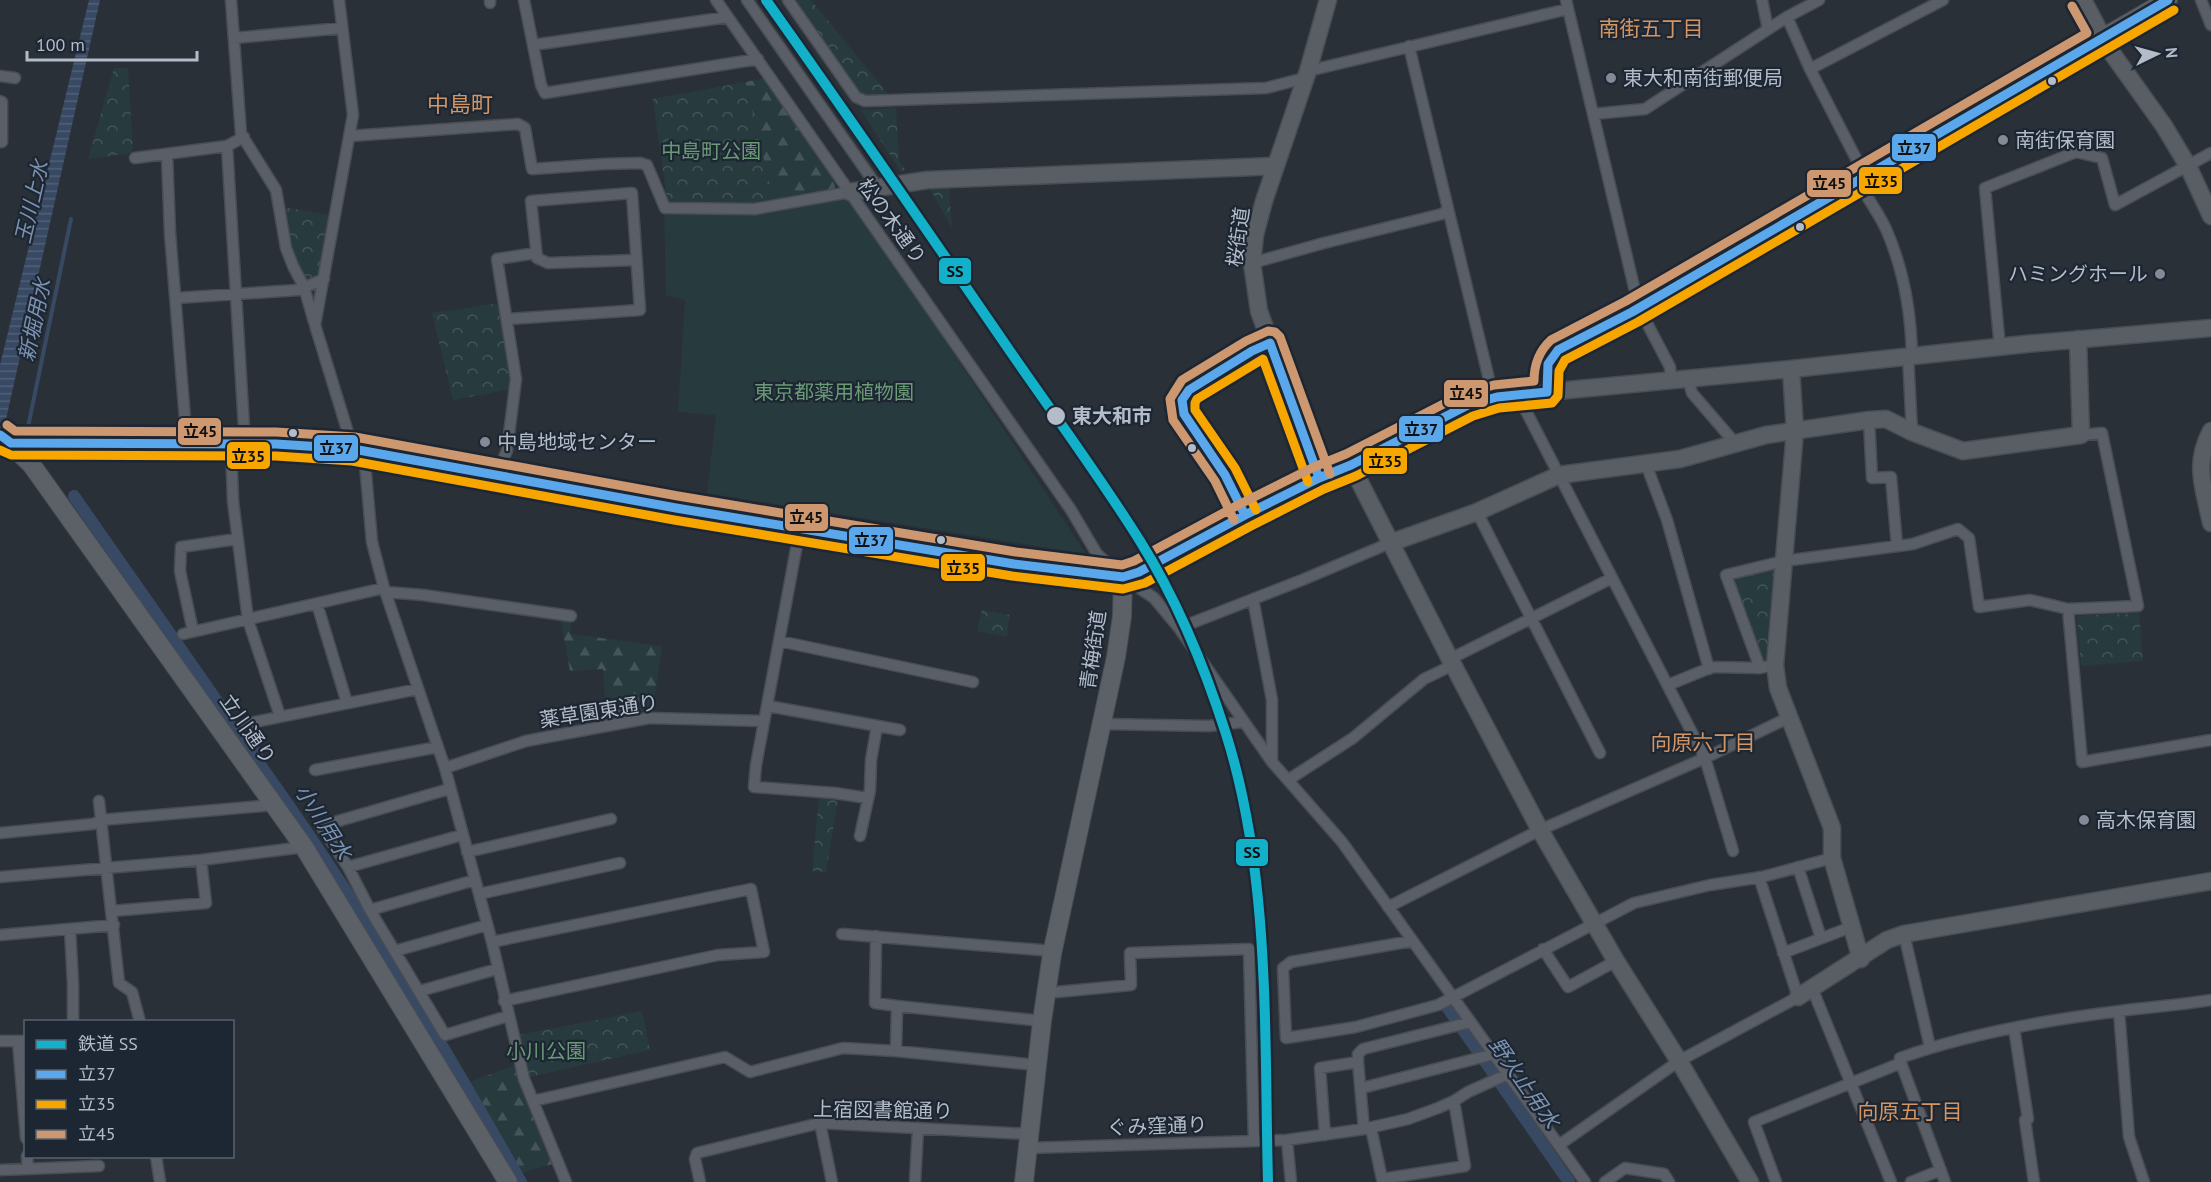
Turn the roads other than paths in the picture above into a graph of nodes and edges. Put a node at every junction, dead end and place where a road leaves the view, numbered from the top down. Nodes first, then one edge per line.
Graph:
1 (231, 0) edge
2 (339, 0) edge
3 (524, 0) edge
4 (716, 0) edge
5 (747, 0) edge
6 (788, 0) edge
7 (1328, 0) edge
8 (1762, 0) edge
9 (1820, 0) edge
10 (1943, 0) edge
11 (2083, 0) edge
12 (2168, 0) edge
13 (2201, 0) edge
14 (1567, 4) edge
15 (1787, 16) junction
16 (728, 17) junction
17 (2211, 25) edge
18 (342, 28) junction
19 (1768, 29) junction
20 (234, 38) junction
21 (2103, 38) junction
22 (533, 45) junction
23 (1409, 46) junction
24 (758, 59) junction
25 (1810, 69) junction
26 (1307, 74) junction
27 (0, 76) edge
28 (15, 78) dead end
29 (0, 102) edge
30 (1593, 114) junction
31 (350, 136) junction
32 (244, 137) junction
33 (0, 142) edge
34 (227, 146) junction
35 (2211, 153) edge
36 (167, 154) junction
37 (135, 158) dead end
38 (1275, 166) junction
39 (2188, 166) junction
40 (1861, 179) junction
41 (878, 188) junction
42 (850, 192) junction
43 (1448, 210) junction
44 (2211, 216) edge
45 (536, 253) junction
46 (636, 260) junction
47 (1252, 263) junction
48 (324, 279) junction
49 (304, 287) junction
50 (236, 295) junction
51 (176, 298) junction
52 (1639, 308) junction
53 (508, 319) junction
54 (315, 325) junction
55 (2211, 328) edge
56 (2079, 339) junction
57 (2000, 348) junction
58 (1910, 356) junction
59 (1791, 369) junction
60 (1688, 380) junction
61 (1671, 381) junction
62 (1547, 392) junction
63 (1522, 393) junction
64 (1493, 396) junction
65 (1869, 420) junction
66 (1795, 431) junction
67 (2211, 431) edge
68 (1912, 432) junction
69 (2081, 435) junction
70 (6, 439) edge
71 (1735, 443) junction
72 (187, 444) junction
73 (238, 444) junction
74 (358, 451) junction
75 (1646, 464) junction
76 (1351, 465) junction
77 (498, 474) junction
78 (1559, 476) junction
79 (1319, 478) junction
80 (1477, 512) junction
81 (2211, 523) edge
82 (800, 528) junction
83 (237, 539) junction
84 (1390, 543) junction
85 (1897, 546) junction
86 (1784, 561) junction
87 (1123, 577) junction
88 (1611, 578) junction
89 (385, 590) junction
90 (1253, 599) junction
91 (317, 604) junction
92 (2068, 609) junction
93 (571, 616) dead end
94 (1531, 618) junction
95 (248, 620) junction
96 (1179, 628) junction
97 (779, 641) junction
98 (1451, 662) junction
99 (1767, 666) junction
100 (1709, 669) junction
101 (973, 682) dead end
102 (1668, 686) junction
103 (418, 688) junction
104 (347, 703) junction
105 (768, 706) junction
106 (280, 716) junction
107 (1790, 717) junction
108 (764, 722) junction
109 (1243, 722) junction
110 (245, 724) dead end
111 (1104, 724) junction
112 (877, 726) junction
113 (900, 730) dead end
114 (2211, 740) edge
115 (438, 747) junction
116 (1600, 753) dead end
117 (1705, 758) junction
118 (1272, 762) junction
119 (444, 768) junction
120 (315, 770) dead end
121 (1287, 780) junction
122 (449, 789) junction
123 (867, 798) junction
124 (99, 801) dead end
125 (273, 805) junction
126 (611, 819) dead end
127 (101, 820) junction
128 (1540, 830) junction
129 (0, 833) edge
130 (462, 835) junction
131 (860, 836) dead end
132 (304, 847) junction
133 (1733, 851) dead end
134 (467, 852) junction
135 (1832, 858) junction
136 (201, 860) junction
137 (621, 863) dead end
138 (348, 867) junction
139 (1798, 867) junction
140 (106, 868) junction
141 (1759, 877) junction
142 (0, 878) edge
143 (475, 880) junction
144 (2211, 881) edge
145 (479, 894) junction
146 (1388, 907) junction
147 (370, 910) junction
148 (112, 911) junction
149 (1594, 923) junction
150 (114, 925) junction
151 (487, 925) junction
152 (1851, 927) junction
153 (70, 929) junction
154 (842, 934) dead end
155 (1904, 934) junction
156 (0, 935) edge
157 (876, 936) junction
158 (1821, 938) junction
159 (1412, 941) junction
160 (492, 942) junction
161 (1543, 949) junction
162 (395, 951) junction
163 (1053, 951) junction
164 (1784, 952) junction
165 (1861, 959) junction
166 (1616, 961) junction
167 (497, 969) junction
168 (420, 991) junction
169 (1805, 992) junction
170 (1046, 993) junction
171 (1452, 996) junction
172 (2211, 1000) edge
173 (504, 1001) junction
174 (897, 1006) junction
175 (2120, 1011) junction
176 (508, 1016) junction
177 (73, 1020) edge
178 (139, 1020) edge
179 (1042, 1020) junction
180 (1464, 1024) junction
181 (2014, 1028) junction
182 (0, 1041) edge
183 (22, 1041) edge
184 (1930, 1047) junction
185 (896, 1051) junction
186 (1486, 1056) junction
187 (1679, 1061) junction
188 (1358, 1062) junction
189 (1901, 1063) junction
190 (1037, 1065) junction
191 (1501, 1078) junction
192 (1850, 1082) junction
193 (1362, 1088) junction
194 (24, 1090) edge
195 (533, 1101) junction
196 (1454, 1101) junction
197 (820, 1123) junction
198 (918, 1128) junction
199 (1368, 1128) junction
200 (1325, 1135) junction
201 (1254, 1140) junction
202 (1287, 1140) junction
203 (1028, 1141) junction
204 (1559, 1145) junction
205 (27, 1158) edge
206 (156, 1158) edge
207 (69, 1162) edge
208 (99, 1166) dead end
209 (28, 1169) junction
210 (0, 1170) edge
211 (1941, 1170) junction
212 (160, 1182) edge
213 (508, 1182) edge
214 (567, 1182) edge
215 (700, 1182) edge
216 (832, 1182) edge
217 (915, 1182) edge
218 (1024, 1182) edge
219 (1291, 1182) edge
220 (1585, 1182) edge
221 (1605, 1182) edge
222 (1669, 1182) edge
223 (1750, 1182) edge
224 (1776, 1182) edge
225 (1891, 1182) edge
226 (1911, 1182) edge
227 (1945, 1182) edge
228 (2034, 1182) edge
229 (2144, 1182) edge

1 - 20 street
2 - 18 street
3 - 22 street
4 - 16 street, 松の木通り
5 - 41 street
6 - 26 street
7 - 26 street, 桜街道
8 - 19 street
9 - 15 street
10 - 25 street
11 - 21 street
12 - 21 main road
13 - 17 street
14 - 23 street
14 - 30 street
15 - 19 street
15 - 25 street
16 - 22 street
16 - 24 street, 松の木通り
18 - 20 street
18 - 31 street
19 - 30 street
20 - 32 street
21 - 39 street
21 - 40 main road
22 - 24 street
23 - 26 street
23 - 43 street
24 - 42 street, 松の木通り
25 - 40 street
26 - 38 street, 桜街道
27 - 28 street
29 - 33 street
30 - 52 street
31 - 42 street
31 - 48 street
32 - 34 street
32 - 49 street
34 - 36 street
34 - 50 street
35 - 39 street
36 - 37 street
36 - 51 street
38 - 41 street
38 - 47 street, 桜街道
39 - 44 street
39 - 57 street
40 - 52 main road
40 - 58 street
41 - 42 street
42 - 87 street, 松の木通り
43 - 47 street
43 - 64 street
45 - 46 street
45 - 46 street
45 - 53 street
46 - 53 street
47 - 79 street, 桜街道
48 - 49 street
48 - 54 street
49 - 50 street
49 - 54 street
50 - 51 street
50 - 73 street
51 - 72 street
52 - 61 street
52 - 62 main road
53 - 77 street
54 - 74 street
55 - 56 street
56 - 57 street
56 - 69 street
57 - 58 street
58 - 59 street
58 - 68 street
59 - 60 street
59 - 66 street
60 - 61 street
60 - 71 street
61 - 62 street
62 - 63 main road
63 - 64 main road
63 - 78 street
64 - 76 main road
65 - 66 street
65 - 68 street
65 - 85 street
66 - 71 street
66 - 86 street
67 - 81 street
68 - 69 street
69 - 92 street
70 - 72 street
70 - 125 main road, 立川通り
71 - 75 street
72 - 73 street
73 - 74 street
73 - 83 street
74 - 77 street
74 - 89 street
75 - 78 street
75 - 100 street
76 - 79 main road
76 - 84 street
77 - 82 street
78 - 80 street
78 - 88 street
79 - 87 main road
80 - 84 street
80 - 94 street
82 - 87 street
82 - 97 street
83 - 95 street
83 - 95 street
84 - 90 street
84 - 98 street
85 - 86 street
85 - 92 street
86 - 99 street
86 - 99 street
87 - 96 street, 松の木通り
87 - 111 main road, 青梅街道
88 - 94 street
88 - 102 street
89 - 91 street
89 - 93 street
89 - 103 street
90 - 96 street
90 - 118 street
91 - 95 street
91 - 104 street
92 - 114 street
94 - 98 street
94 - 116 street
95 - 106 street
96 - 109 street, 松の木通り
97 - 101 street
97 - 105 street
98 - 121 street
98 - 128 street
99 - 100 street
99 - 107 street
100 - 102 street
102 - 117 street
103 - 104 street
103 - 115 street
104 - 106 street
105 - 108 street
105 - 112 street
106 - 110 street
107 - 117 street
107 - 135 street
108 - 119 street, 薬草園東通り
108 - 123 street
109 - 111 street
109 - 118 street, 松の木通り
111 - 163 main road, 青梅街道
112 - 113 street
112 - 123 street
115 - 119 street
115 - 120 street
117 - 128 street
117 - 133 street
118 - 121 street, 松の木通り
119 - 122 street
121 - 146 street, 松の木通り
122 - 130 street
122 - 138 street
123 - 131 street
124 - 127 street
125 - 127 street
125 - 132 main road, 立川通り
126 - 134 street
127 - 129 street
127 - 140 street
128 - 146 street
128 - 149 street
130 - 134 street
130 - 138 street
132 - 136 street
132 - 213 main road, 立川通り
134 - 143 street
135 - 139 street
135 - 152 street
136 - 140 street
136 - 148 street
137 - 145 street
138 - 147 street
139 - 141 street
139 - 158 street
140 - 142 street
140 - 148 street
141 - 149 street
141 - 164 street
143 - 145 street
143 - 147 street
144 - 155 street
145 - 151 street
146 - 159 street, 松の木通り
147 - 162 street
148 - 150 street
149 - 161 street
149 - 166 street
150 - 153 street
150 - 178 street
151 - 160 street
151 - 162 street
152 - 158 street
152 - 165 street
153 - 156 street
153 - 177 street
154 - 157 street
155 - 165 street
155 - 184 street
157 - 163 street
157 - 174 street
158 - 164 street
159 - 171 street, 松の木通り
159 - 171 street
160 - 167 street
160 - 173 street
161 - 166 street
161 - 171 street
162 - 168 street
163 - 170 main road, 青梅街道
164 - 169 street
165 - 169 street
166 - 187 street
167 - 168 street
167 - 173 street
168 - 176 street
169 - 187 street
169 - 192 street
170 - 179 main road, 青梅街道
170 - 201 street
171 - 180 street, 松の木通り
172 - 175 street
173 - 176 street
174 - 179 street
174 - 185 street
175 - 181 street
175 - 229 street
176 - 195 street
179 - 190 main road, 青梅街道
180 - 186 street, 松の木通り
180 - 188 street
181 - 184 street
181 - 228 street
182 - 183 street
183 - 194 street
184 - 189 street
185 - 190 street
185 - 195 street
186 - 191 street, 松の木通り
186 - 193 street
187 - 204 street
187 - 223 street
188 - 193 street
188 - 200 street
189 - 192 street
189 - 211 street
190 - 203 main road, 青梅街道
191 - 196 street, ぐみ窪通り
191 - 204 street, 松の木通り
192 - 224 street
192 - 225 street
193 - 199 street
195 - 214 street
196 - 199 street, ぐみ窪通り
196 - 199 street
197 - 198 street, 上宿図書館通り
197 - 215 street, 上宿図書館通り
197 - 216 street
198 - 203 street, 上宿図書館通り
198 - 217 street
199 - 200 street, ぐみ窪通り
200 - 202 street, ぐみ窪通り
201 - 202 street, ぐみ窪通り
201 - 203 street, ぐみ窪通り
202 - 219 street
203 - 218 main road, 青梅街道
204 - 220 street, 松の木通り
205 - 209 street
206 - 212 street
207 - 208 street
207 - 209 street
209 - 210 street
211 - 226 street
211 - 227 street
221 - 222 street

